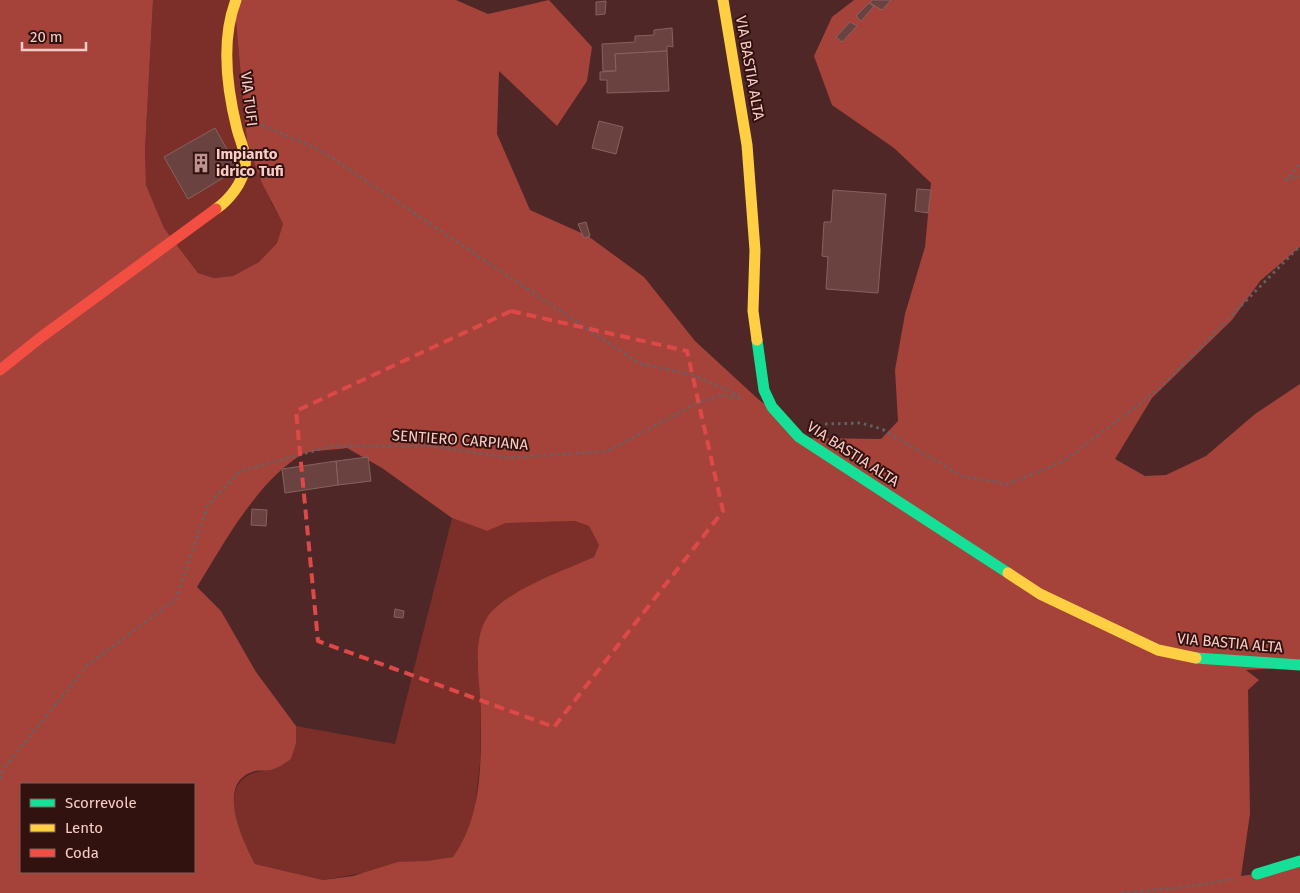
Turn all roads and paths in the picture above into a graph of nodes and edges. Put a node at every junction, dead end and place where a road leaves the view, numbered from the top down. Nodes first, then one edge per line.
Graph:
1 (236, 0) edge
2 (723, 0) edge
3 (235, 117) junction
4 (1300, 165) edge
5 (1300, 177) edge
6 (1300, 246) edge
7 (0, 370) edge
8 (824, 424) dead end
9 (1300, 664) edge
10 (0, 779) edge
11 (1300, 860) edge
12 (1257, 874) joint
13 (1121, 893) edge

1 - 3 street, VIA TUFI
2 - 9 street, VIA BASTIA ALTA
3 - 7 street, VIA TUFI
3 - 10 path, SENTIERO CARPIANA
4 - 5 path
6 - 8 path
11 - 12 street
12 - 13 path

